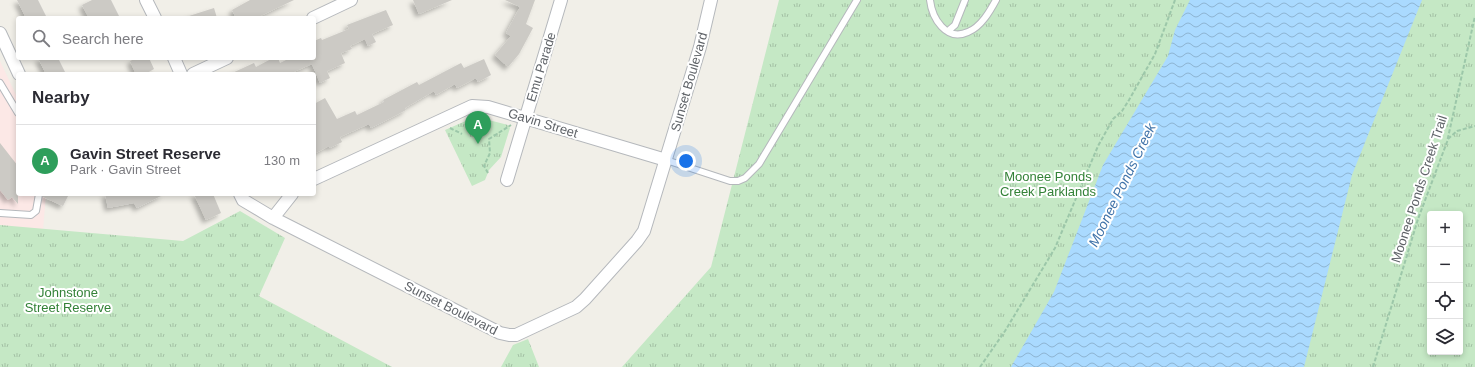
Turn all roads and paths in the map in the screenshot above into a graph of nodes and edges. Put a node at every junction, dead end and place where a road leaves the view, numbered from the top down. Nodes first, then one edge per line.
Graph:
1 (146, 0) edge
2 (351, 0) edge
3 (561, 0) edge
4 (711, 0) edge
5 (857, 0) edge
6 (930, 0) edge
7 (965, 0) edge
8 (996, 0) edge
9 (1175, 0) edge
10 (154, 16) edge
11 (1475, 16) edge
12 (316, 17) edge
13 (948, 31) junction
14 (0, 33) edge
15 (175, 60) edge
16 (223, 60) edge
17 (18, 72) edge
18 (180, 72) edge
19 (197, 72) edge
20 (0, 84) edge
21 (16, 110) edge
22 (525, 118) junction
23 (512, 125) dead end
24 (1475, 126) edge
25 (449, 127) dead end
26 (462, 134) dead end
27 (1447, 142) junction
28 (666, 160) junction
29 (488, 173) dead end
30 (316, 178) edge
31 (507, 180) dead end
32 (39, 196) edge
33 (241, 196) edge
34 (290, 196) edge
35 (0, 213) edge
36 (273, 218) junction
37 (980, 367) edge
38 (1373, 367) edge

1 - 10 street
2 - 12 street
3 - 22 street, Emu Parade
4 - 28 street, Sunset Boulevard
5 - 28 lane
6 - 13 lane
7 - 13 lane
8 - 13 lane
9 - 37 path
11 - 27 path, Moonee Ponds Creek Trail
14 - 17 street
15 - 18 street
16 - 19 street
20 - 21 lane
22 - 28 street, Gavin Street
22 - 30 street, Gavin Street
22 - 31 street, Emu Parade
23 - 29 path
24 - 27 path
25 - 26 path
27 - 38 path, Moonee Ponds Creek Trail
28 - 36 street, Sunset Boulevard
32 - 35 lane
33 - 36 street, Sunset Boulevard
34 - 36 street

